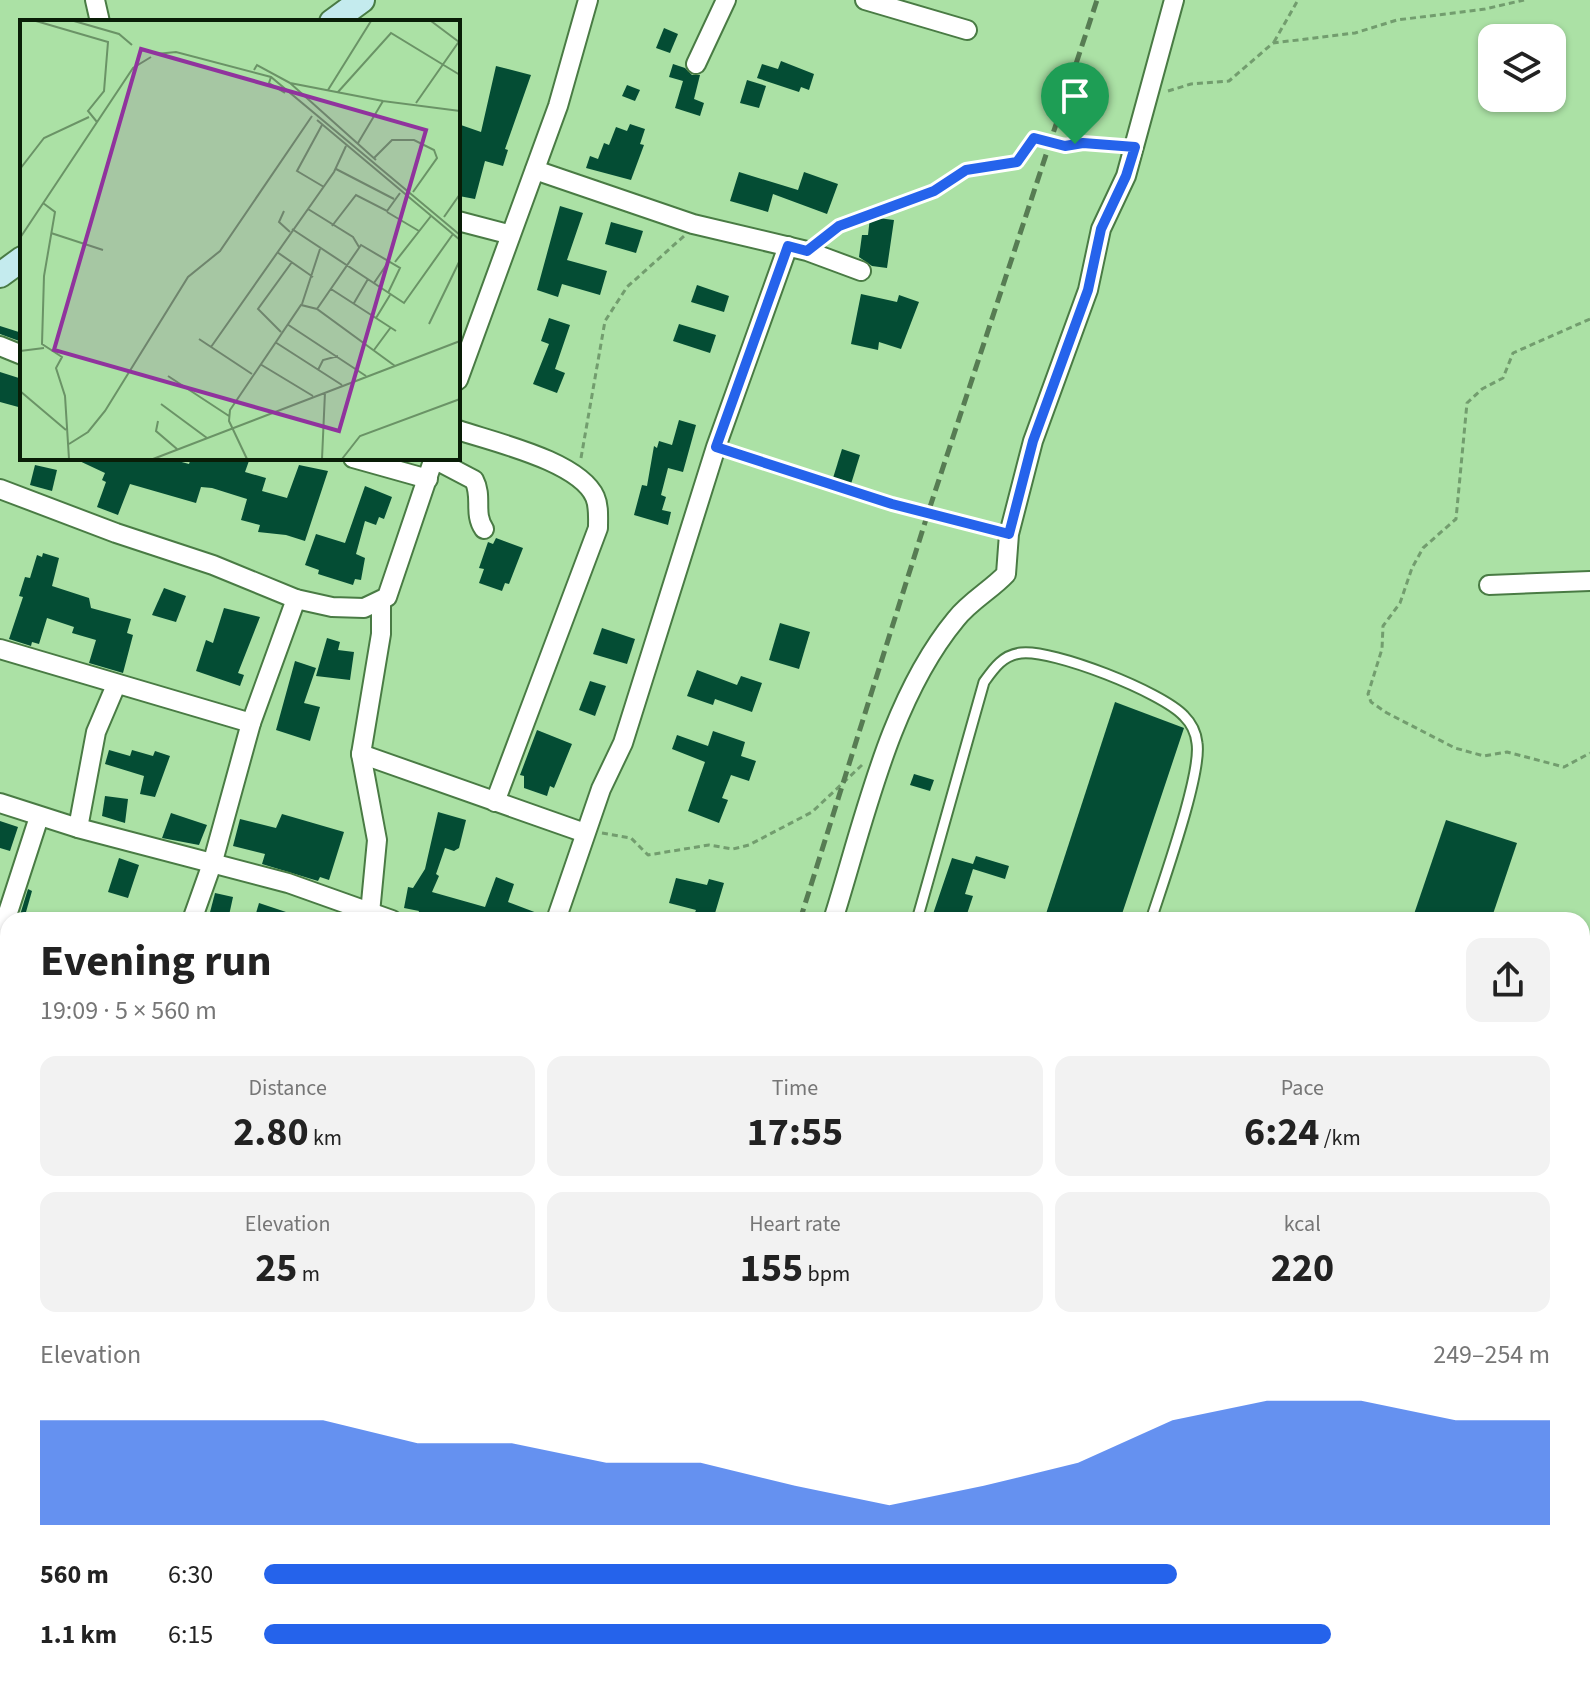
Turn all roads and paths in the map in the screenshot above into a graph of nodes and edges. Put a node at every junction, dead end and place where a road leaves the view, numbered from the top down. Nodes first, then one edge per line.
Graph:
1 (95, 0) edge
2 (362, 0) edge
3 (588, 0) edge
4 (726, 0) edge
5 (865, 0) edge
6 (1174, 0) edge
7 (1298, 0) edge
8 (1524, 0) edge
9 (100, 20) edge
10 (335, 20) edge
11 (967, 30) dead end
12 (1273, 43) junction
13 (696, 64) dead end
14 (1146, 105) junction
15 (1135, 147) junction
16 (535, 170) junction
17 (460, 222) edge
18 (693, 224) junction
19 (508, 234) junction
20 (788, 246) junction
21 (807, 251) junction
22 (20, 260) edge
23 (861, 271) dead end
24 (0, 275) edge
25 (1590, 319) edge
26 (0, 346) edge
27 (20, 354) edge
28 (460, 370) edge
29 (460, 431) edge
30 (716, 447) junction
31 (360, 460) edge
32 (434, 460) edge
33 (436, 460) edge
34 (577, 475) junction
35 (428, 479) junction
36 (0, 489) edge
37 (484, 529) dead end
38 (1009, 534) junction
39 (1590, 581) edge
40 (1489, 585) dead end
41 (296, 599) junction
42 (381, 602) junction
43 (0, 649) edge
44 (116, 685) junction
45 (251, 723) junction
46 (1590, 753) edge
47 (361, 754) junction
48 (884, 756) junction
49 (495, 802) junction
50 (0, 803) edge
51 (39, 817) junction
52 (78, 828) junction
53 (585, 833) junction
54 (213, 861) junction
55 (8, 912) edge
56 (195, 912) edge
57 (367, 912) edge
58 (370, 912) edge
59 (559, 912) edge
60 (835, 912) edge
61 (919, 912) edge
62 (1153, 912) edge

1 - 9 street
2 - 10 main road
3 - 16 street
4 - 13 street
5 - 11 street
6 - 14 street
7 - 12 path
8 - 12 path
12 - 14 path
14 - 15 street
15 - 21 path
15 - 38 street
16 - 18 street
16 - 19 street
17 - 19 street
18 - 20 street
18 - 34 path
19 - 28 street
20 - 21 street
20 - 30 street
21 - 23 street
22 - 24 main road
25 - 46 path
26 - 27 street
29 - 34 street
30 - 38 path
30 - 53 street
31 - 35 street
32 - 35 street
33 - 37 street
34 - 49 street
35 - 42 street
36 - 41 street
38 - 48 street
39 - 40 street
41 - 42 street
41 - 45 street
42 - 47 street
43 - 44 street
44 - 45 street
44 - 52 street
45 - 54 street
47 - 49 street
47 - 58 street
48 - 53 path
48 - 60 street
49 - 53 street
50 - 51 street
51 - 52 street
51 - 55 street
52 - 54 street
53 - 59 street
54 - 56 street
54 - 57 street
61 - 62 lane

